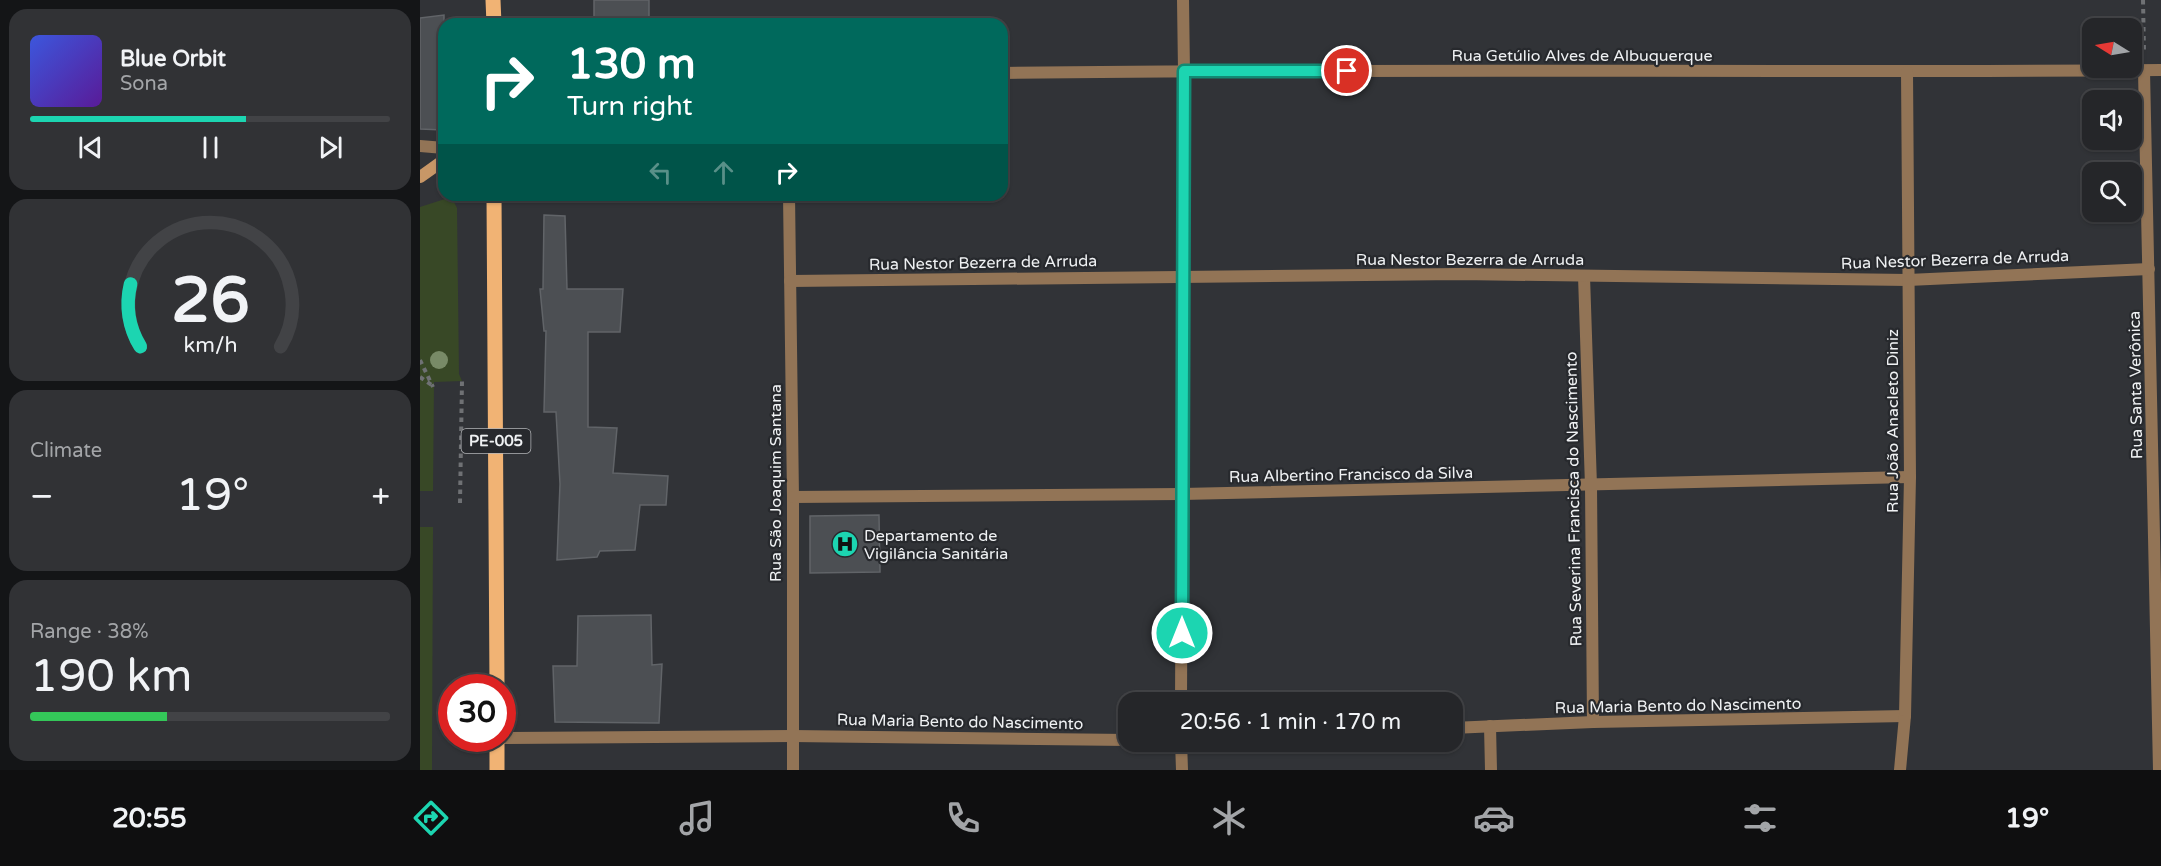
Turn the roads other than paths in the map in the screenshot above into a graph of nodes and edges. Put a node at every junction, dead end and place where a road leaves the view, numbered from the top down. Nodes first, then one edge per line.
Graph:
1 (494, 0) edge
2 (1183, 0) edge
3 (494, 18) edge
4 (2144, 70) junction
5 (2161, 70) edge
6 (1184, 71) junction
7 (1907, 72) junction
8 (1008, 73) edge
9 (420, 146) edge
10 (438, 148) edge
11 (438, 164) edge
12 (420, 177) edge
13 (494, 201) edge
14 (789, 201) edge
15 (2149, 269) junction
16 (1584, 276) junction
17 (1182, 277) junction
18 (1908, 280) junction
19 (790, 281) junction
20 (1910, 477) junction
21 (1591, 486) junction
22 (1182, 494) junction
23 (793, 497) junction
24 (2158, 529) edge
25 (497, 674) edge
26 (1182, 692) edge
27 (1905, 716) junction
28 (1593, 722) junction
29 (1490, 726) junction
30 (1463, 727) edge
31 (792, 736) junction
32 (516, 738) edge
33 (1118, 740) edge
34 (497, 752) edge
35 (1181, 752) edge
36 (497, 770) edge
37 (793, 770) edge
38 (1182, 770) edge
39 (1491, 770) edge
40 (1900, 770) edge
41 (2159, 770) edge

1 - 3 main road
2 - 6 street
4 - 5 street, Rua Getúlio Alves de Albuquerque
4 - 7 street, Rua Getúlio Alves de Albuquerque
4 - 15 street, Rua Santa Verônica
6 - 7 street, Rua Getúlio Alves de Albuquerque
6 - 8 street, Rua Getúlio Alves de Albuquerque
6 - 17 street
7 - 18 street, Rua João Anacleto Diniz
9 - 10 street
11 - 12 street
13 - 25 main road, PE-005
14 - 19 street, Rua São Joaquim Santana
15 - 18 street, Rua Nestor Bezerra de Arruda
15 - 24 street, Rua Santa Verônica
16 - 17 street, Rua Nestor Bezerra de Arruda
16 - 18 street, Rua Nestor Bezerra de Arruda
16 - 21 street, Rua Severina Francisca do Nascimento
17 - 19 street, Rua Nestor Bezerra de Arruda
17 - 22 street
18 - 20 street, Rua João Anacleto Diniz
19 - 23 street, Rua São Joaquim Santana
20 - 21 street, Rua Albertino Francisco da Silva
20 - 27 street, Rua João Anacleto Diniz
21 - 22 street, Rua Albertino Francisco da Silva
21 - 28 street, Rua Severina Francisca do Nascimento
22 - 23 street, Rua Albertino Francisco da Silva
22 - 26 street
23 - 31 street, Rua São Joaquim Santana
24 - 41 street, Rua Santa Verônica
27 - 28 street, Rua Maria Bento do Nascimento
27 - 40 street, Rua João Anacleto Diniz
28 - 29 street, Rua Maria Bento do Nascimento
29 - 30 street, Rua Maria Bento do Nascimento
29 - 39 street
31 - 32 street, Rua Maria Bento do Nascimento
31 - 33 street, Rua Maria Bento do Nascimento
31 - 37 street, Rua São Joaquim Santana
34 - 36 main road
35 - 38 street

